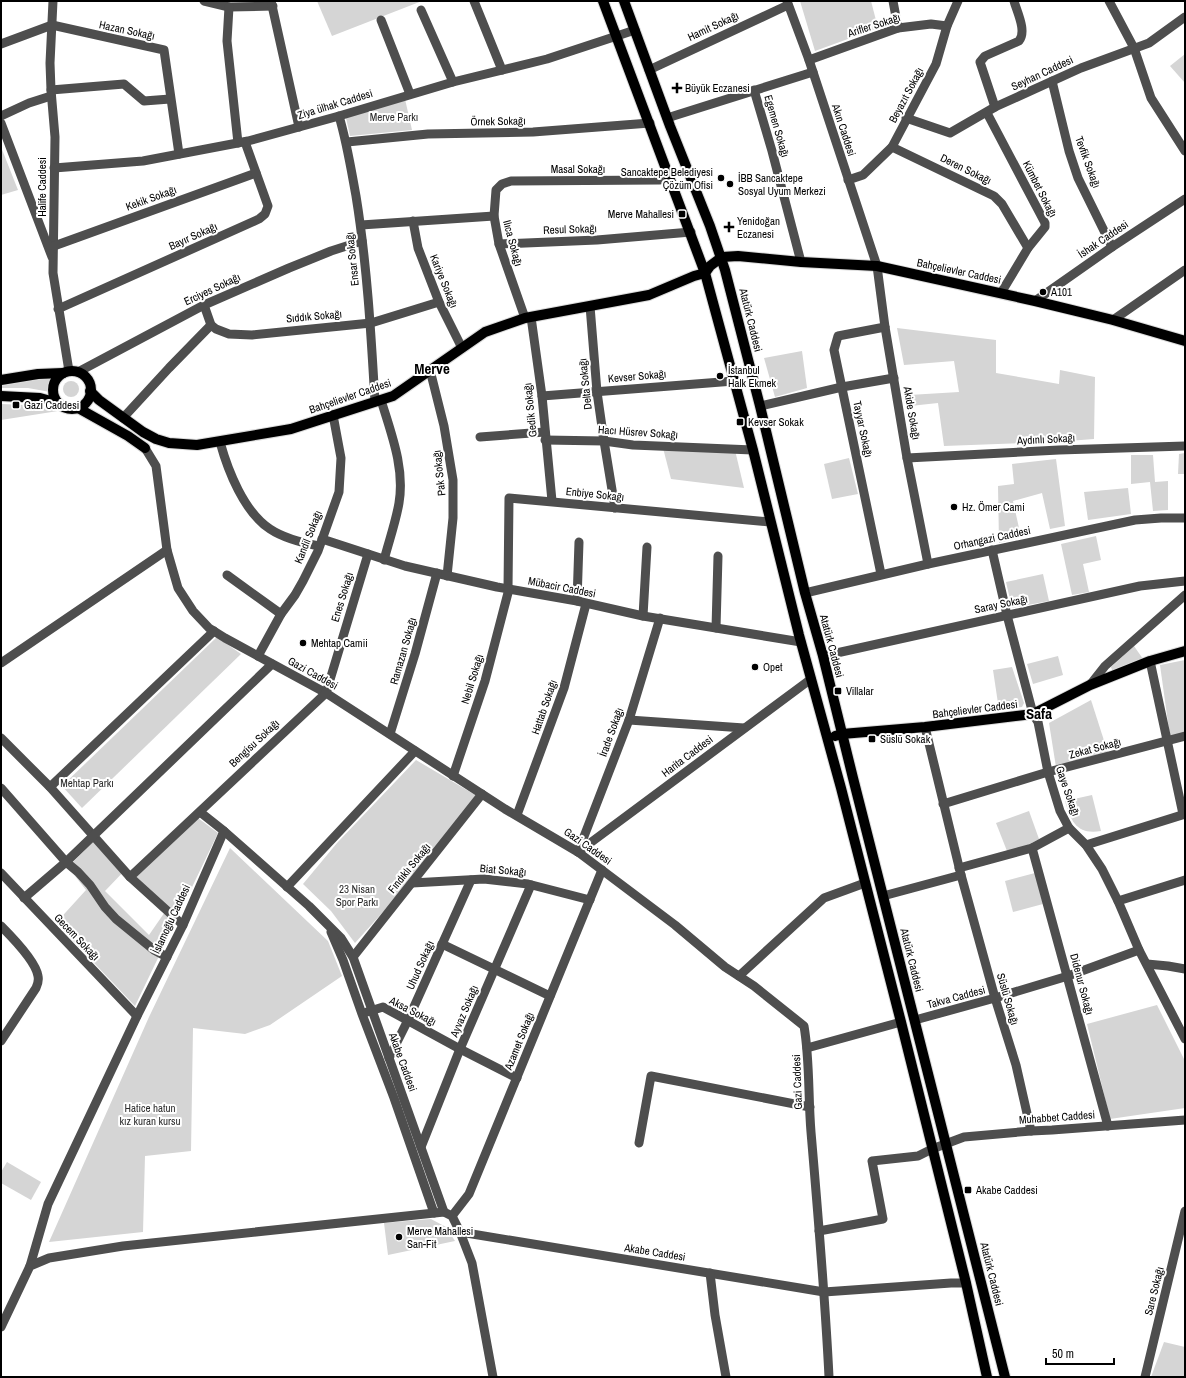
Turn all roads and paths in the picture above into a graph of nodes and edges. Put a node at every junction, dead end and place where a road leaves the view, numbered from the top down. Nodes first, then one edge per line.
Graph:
1 (53, 1) edge
2 (204, 1) edge
3 (474, 1) edge
4 (603, 1) edge
5 (624, 1) edge
6 (893, 1) edge
7 (958, 1) edge
8 (1014, 1) edge
9 (1109, 1) edge
10 (272, 3) edge
11 (787, 3) edge
12 (229, 7) junction
13 (422, 10) dead end
14 (1184, 19) edge
15 (381, 20) dead end
16 (52, 25) junction
17 (947, 26) junction
18 (898, 28) junction
19 (635, 30) junction
20 (617, 36) junction
21 (1, 44) edge
22 (1134, 48) junction
23 (809, 60) junction
24 (502, 70) junction
25 (649, 70) junction
26 (813, 72) junction
27 (1052, 81) junction
28 (453, 82) junction
29 (754, 90) junction
30 (51, 93) junction
31 (410, 94) junction
32 (170, 99) junction
33 (995, 107) junction
34 (987, 113) junction
35 (1, 116) edge
36 (339, 116) junction
37 (667, 118) junction
38 (906, 118) junction
39 (650, 123) junction
40 (1, 124) edge
41 (299, 127) junction
42 (242, 142) junction
43 (347, 142) junction
44 (892, 147) junction
45 (1185, 151) edge
46 (179, 154) junction
47 (54, 168) junction
48 (256, 172) junction
49 (669, 179) junction
50 (848, 180) junction
51 (511, 181) joint
52 (1185, 199) edge
53 (494, 216) junction
54 (413, 221) junction
55 (361, 225) junction
56 (691, 232) junction
57 (362, 241) junction
58 (499, 244) junction
59 (54, 246) junction
60 (1112, 247) junction
61 (1028, 248) junction
62 (722, 257) junction
63 (53, 262) junction
64 (801, 262) junction
65 (877, 266) junction
66 (1185, 270) edge
67 (705, 273) junction
68 (1001, 293) junction
69 (1035, 300) junction
70 (439, 302) junction
71 (204, 305) junction
72 (590, 306) junction
73 (58, 309) junction
74 (528, 318) junction
75 (1113, 320) junction
76 (371, 323) junction
77 (211, 326) junction
78 (885, 327) junction
79 (1185, 341) edge
80 (462, 348) junction
81 (430, 370) junction
82 (70, 372) junction
83 (894, 378) junction
84 (1, 380) edge
85 (734, 381) junction
86 (842, 387) junction
87 (90, 391) junction
88 (597, 392) junction
89 (1, 396) edge
90 (542, 396) junction
91 (378, 401) junction
92 (58, 402) junction
93 (760, 406) junction
94 (78, 408) junction
95 (333, 415) junction
96 (122, 418) junction
97 (545, 436) junction
98 (480, 438) dead end
99 (604, 441) junction
100 (220, 442) junction
101 (1185, 446) edge
102 (145, 448) junction
103 (752, 450) junction
104 (907, 458) junction
105 (552, 501) junction
106 (615, 508) junction
107 (1185, 518) edge
108 (770, 522) junction
109 (579, 542) dead end
110 (321, 543) junction
111 (647, 548) dead end
112 (167, 550) junction
113 (992, 550) junction
114 (368, 554) junction
115 (718, 556) dead end
116 (384, 560) junction
117 (928, 564) junction
118 (437, 573) junction
119 (881, 574) junction
120 (228, 575) dead end
121 (447, 576) junction
122 (1185, 581) edge
123 (508, 589) junction
124 (805, 593) junction
125 (1185, 595) edge
126 (581, 603) junction
127 (281, 614) junction
128 (1007, 615) junction
129 (643, 616) junction
130 (660, 618) junction
131 (716, 628) junction
132 (214, 631) junction
133 (801, 642) junction
134 (1185, 651) edge
135 (258, 656) junction
136 (823, 656) junction
137 (1150, 661) junction
138 (1, 663) edge
139 (272, 664) junction
140 (811, 679) junction
141 (1090, 685) junction
142 (326, 693) junction
143 (1033, 714) junction
144 (629, 720) junction
145 (925, 727) junction
146 (744, 728) junction
147 (390, 734) junction
148 (842, 734) junction
149 (1185, 736) edge
150 (1, 738) edge
151 (827, 739) junction
152 (1168, 740) junction
153 (415, 751) junction
154 (1048, 772) junction
155 (453, 776) junction
156 (50, 787) junction
157 (1, 788) edge
158 (482, 794) junction
159 (943, 804) junction
160 (200, 812) junction
161 (1184, 814) edge
162 (517, 815) junction
163 (1069, 828) junction
164 (224, 831) junction
165 (93, 836) junction
166 (1086, 845) junction
167 (1032, 848) junction
168 (578, 852) junction
169 (66, 862) junction
170 (602, 870) junction
171 (960, 872) junction
172 (1, 873) edge
173 (130, 877) junction
174 (471, 880) junction
175 (865, 882) junction
176 (1184, 882) edge
177 (412, 884) junction
178 (531, 885) junction
179 (287, 886) junction
180 (883, 896) junction
181 (24, 898) junction
182 (590, 900) junction
183 (1118, 901) junction
184 (183, 925) junction
185 (1, 926) edge
186 (329, 927) junction
187 (442, 944) junction
188 (1139, 950) junction
189 (167, 957) junction
190 (353, 957) junction
191 (1147, 964) junction
192 (1185, 968) edge
193 (494, 970) junction
194 (739, 976) junction
195 (1068, 976) junction
196 (550, 996) junction
197 (995, 998) junction
198 (371, 1010) junction
199 (362, 1014) junction
200 (138, 1016) junction
201 (408, 1020) junction
202 (915, 1020) junction
203 (901, 1022) junction
204 (1185, 1039) edge
205 (1, 1042) edge
206 (807, 1048) junction
207 (460, 1050) junction
208 (389, 1058) junction
209 (517, 1078) junction
210 (810, 1107) junction
211 (1185, 1120) edge
212 (1108, 1126) junction
213 (1031, 1131) junction
214 (639, 1143) dead end
215 (946, 1144) junction
216 (421, 1147) junction
217 (932, 1149) junction
218 (1185, 1211) edge
219 (434, 1213) junction
220 (448, 1214) junction
221 (819, 1231) junction
222 (460, 1232) junction
223 (30, 1266) junction
224 (710, 1273) junction
225 (966, 1284) junction
226 (824, 1292) junction
227 (1, 1326) edge
228 (493, 1377) edge
229 (726, 1377) edge
230 (829, 1377) edge
231 (987, 1377) edge
232 (1005, 1377) edge
233 (1145, 1377) edge

1 - 16 street, Halife Caddesi
2 - 12 street
3 - 24 street
4 - 20 main road
5 - 19 main road, Atatürk Caddesi
6 - 18 street
7 - 17 street, Beyazıt Sokağı
8 - 33 street
9 - 22 street
10 - 12 street
10 - 41 street
11 - 23 street, Akın Caddesi
11 - 25 street, Hamit Sokağı
12 - 42 street, Bayır Sokağı
13 - 28 street
14 - 22 street, Seyhan Caddesi
15 - 31 street
16 - 21 street
16 - 30 street, Halife Caddesi
16 - 32 street, Hazan Sokağı
17 - 18 street, Arifler Sokağı
17 - 38 street, Beyazıt Sokağı
18 - 23 street, Arifler Sokağı
19 - 20 street, Ziya ülhak Caddesi
19 - 25 main road, Atatürk Caddesi
20 - 24 street, Ziya ülhak Caddesi
20 - 39 main road
22 - 27 street, Seyhan Caddesi
22 - 45 street
23 - 26 street, Akın Caddesi
24 - 28 street, Ziya ülhak Caddesi
25 - 37 main road, Atatürk Caddesi
26 - 29 street
26 - 50 street, Akın Caddesi
27 - 33 street, Seyhan Caddesi
27 - 60 street, Tevfik Sokağı
28 - 31 street, Ziya ülhak Caddesi
29 - 37 street
29 - 64 street, Egemen Sokağı
30 - 32 street
30 - 35 street
30 - 47 street, Halife Caddesi
31 - 36 street, Ziya ülhak Caddesi
32 - 46 street, Hazan Sokağı
33 - 34 street, Seyhan Caddesi
34 - 38 street, Seyhan Caddesi
34 - 61 street, Kümbet Sokağı
36 - 41 street, Ziya ülhak Caddesi
36 - 43 street, Ensar Sokağı
37 - 62 main road, Atatürk Caddesi
38 - 44 street, Beyazıt Sokağı
39 - 43 street, Örnek Sokağı
39 - 49 main road
40 - 63 street
41 - 42 street, Ziya ülhak Caddesi
42 - 46 street, Ziya ülhak Caddesi
42 - 48 street, Bayır Sokağı
43 - 55 street, Ensar Sokağı
44 - 50 street, Beyazıt Sokağı
44 - 61 street, Deren Sokağı
46 - 47 street, Ziya ülhak Caddesi
47 - 59 street, Halife Caddesi
48 - 59 street, Kekik Sokağı
48 - 73 street, Bayır Sokağı
49 - 51 street, Masal Sokağı
49 - 56 main road
50 - 65 street, Akın Caddesi
51 - 53 street, Ilıca Sokağı
52 - 60 street, İshak Caddesi
53 - 54 street
53 - 58 street, Ilıca Sokağı
54 - 55 street
54 - 70 street, Kariye Sokağı
55 - 57 street, Ensar Sokağı
56 - 58 street, Resul Sokağı
56 - 67 main road
57 - 71 street, Erciyes Sokağı
57 - 76 street, Ensar Sokağı
58 - 74 street, Ilıca Sokağı
59 - 63 street, Halife Caddesi
60 - 69 street, İshak Caddesi
61 - 68 street, Kümbet Sokağı
62 - 64 main road, Bahçelievler Caddesi
62 - 67 main road
62 - 93 main road, Atatürk Caddesi
63 - 73 street, Halife Caddesi
64 - 65 main road, Bahçelievler Caddesi
65 - 68 main road, Bahçelievler Caddesi
65 - 78 street, Akide Sokağı
66 - 75 street
67 - 72 main road, Bahçelievler Caddesi
67 - 85 main road
68 - 69 main road, Bahçelievler Caddesi
69 - 75 main road, Bahçelievler Caddesi
70 - 76 street, Sıddık Sokağı
70 - 80 street, Kariye Sokağı
71 - 77 street
71 - 82 street, Erciyes Sokağı
72 - 74 main road, Bahçelievler Caddesi
72 - 88 street, Delta Sokağı
73 - 82 street, Halife Caddesi
74 - 80 main road, Bahçelievler Caddesi
74 - 90 street, Gedik Sokağı
75 - 79 main road, Bahçelievler Caddesi
76 - 77 street, Sıddık Sokağı
76 - 91 street, Ensar Sokağı
77 - 96 street
78 - 83 street, Akide Sokağı
78 - 86 street, Tayyar Sokağı
80 - 81 main road, Bahçelievler Caddesi
81 - 91 main road, Bahçelievler Caddesi
81 - 121 street, Pak Sokağı
82 - 84 main road
82 - 87 main road
82 - 92 main road
83 - 86 street
83 - 104 street, Akide Sokağı
85 - 88 street, Kevser Sokağı
85 - 103 main road
86 - 93 street
86 - 119 street, Tayyar Sokağı
87 - 94 main road
87 - 96 main road, Bahçelievler Caddesi
88 - 90 street, Kevser Sokağı
88 - 99 street, Delta Sokağı
89 - 92 main road
90 - 97 street, Gedik Sokağı
91 - 95 main road, Bahçelievler Caddesi
91 - 116 street, Ensar Sokağı
92 - 94 main road
93 - 124 main road, Atatürk Caddesi
94 - 102 main road
95 - 100 main road, Bahçelievler Caddesi
95 - 110 street, Kandil Sokağı
96 - 100 main road, Bahçelievler Caddesi
96 - 102 main road
97 - 98 street, Hacı Hüsrev Sokağı
97 - 99 street, Hacı Hüsrev Sokağı
97 - 105 street, Gedik Sokağı
99 - 103 street, Hacı Hüsrev Sokağı
99 - 106 street, Delta Sokağı
100 - 110 street, Mübacir Caddesi
101 - 104 street, Aydınlı Sokağı
102 - 112 street, Gazi Caddesi
103 - 108 main road
104 - 117 street, Akide Sokağı
105 - 106 street, Enbiye Sokağı
105 - 123 street, Enbiye Sokağı
106 - 108 street, Enbiye Sokağı
107 - 113 street, Orhangazi Caddesi
108 - 133 main road
109 - 126 street, Hattab Sokağı
110 - 114 street, Mübacir Caddesi
110 - 127 street, Kandil Sokağı
111 - 129 street
112 - 132 street, Gazi Caddesi
112 - 138 street
113 - 117 street, Orhangazi Caddesi
113 - 128 street, Gaye Sokağı
114 - 116 street, Mübacir Caddesi
114 - 142 street, Enes Sokağı
115 - 131 street
116 - 118 street, Mübacir Caddesi
117 - 119 street, Orhangazi Caddesi
118 - 121 street, Mübacir Caddesi
118 - 147 street, Ramazan Sokağı
119 - 124 street, Orhangazi Caddesi
120 - 127 street
121 - 123 street, Mübacir Caddesi
122 - 128 street, Saray Sokağı
123 - 126 street, Mübacir Caddesi
123 - 155 street, Nebil Sokağı
124 - 136 main road, Atatürk Caddesi
125 - 141 street
126 - 129 street, Mübacir Caddesi
126 - 162 street, Hattab Sokağı
127 - 135 street, Kandil Sokağı
128 - 136 street, Saray Sokağı
128 - 143 street, Gaye Sokağı
129 - 130 street, Mübacir Caddesi
130 - 131 street, Mübacir Caddesi
130 - 144 street, İrade Sokağı
131 - 133 street, Mübacir Caddesi
132 - 135 street, Gazi Caddesi
132 - 156 street
133 - 140 main road
134 - 137 main road, Bahçelievler Caddesi
135 - 139 street, Gazi Caddesi
136 - 148 main road, Atatürk Caddesi
137 - 141 main road, Bahçelievler Caddesi
137 - 152 street
139 - 142 street, Gazi Caddesi
139 - 165 street
140 - 146 street, Harita Caddesi
140 - 151 main road
141 - 143 main road, Bahçelievler Caddesi
142 - 147 street, Gazi Caddesi
142 - 160 street, Bengisu Sokağı
143 - 145 main road, Bahçelievler Caddesi
143 - 154 street, Gaye Sokağı
144 - 146 street
144 - 168 street, İrade Sokağı
145 - 148 main road, Bahçelievler Caddesi
145 - 159 street, Süslü Sokağı
146 - 168 street, Harita Caddesi
147 - 153 street, Gazi Caddesi
148 - 151 main road, Bahçelievler Caddesi
148 - 180 main road, Atatürk Caddesi
149 - 152 street, Zekat Sokağı
150 - 156 street
151 - 175 main road
152 - 154 street, Zekat Sokağı
152 - 161 street
153 - 155 street, Gazi Caddesi
153 - 179 street
154 - 159 street, Zekat Sokağı
154 - 163 street, Gaye Sokağı
155 - 158 street, Gazi Caddesi
156 - 165 street
157 - 169 street
158 - 162 street, Gazi Caddesi
158 - 177 street, Fındıklı Sokağı
159 - 171 street, Süslü Sokağı
160 - 164 street, Akabe Caddesi
160 - 173 street, Bengisu Sokağı
161 - 166 street
162 - 168 street, Gazi Caddesi
163 - 166 street, Gaye Sokağı
163 - 167 street
164 - 179 street, Akabe Caddesi
164 - 184 street, İslamoğlu Caddesi
165 - 169 street
165 - 173 street
166 - 183 street, Gaye Sokağı
167 - 171 street
167 - 195 street, Didenur Sokağı
168 - 170 street, Gazi Caddesi
169 - 181 street
169 - 189 street
170 - 182 street, Azamet Sokağı
170 - 194 street, Gazi Caddesi
171 - 180 street
171 - 197 street, Süslü Sokağı
172 - 181 street, Gecem Sokağı
173 - 184 street
174 - 177 street, Biat Sokağı
174 - 178 street, Biat Sokağı
174 - 187 street, Uhud Sokağı
175 - 194 street
175 - 203 main road
176 - 183 street
177 - 190 street, Fındıklı Sokağı
178 - 182 street, Biat Sokağı
178 - 193 street, Ayvaz Sokağı
179 - 186 street, Akabe Caddesi
180 - 202 main road, Atatürk Caddesi
181 - 200 street, Gecem Sokağı
182 - 196 street, Azamet Sokağı
183 - 188 street, Gaye Sokağı
184 - 189 street, İslamoğlu Caddesi
185 - 205 street
186 - 190 street, Akabe Caddesi
186 - 199 street, Akabe Caddesi
187 - 193 street
187 - 201 street, Uhud Sokağı
188 - 191 street, Gaye Sokağı
188 - 195 street, Takva Caddesi
189 - 200 street, İslamoğlu Caddesi
190 - 198 street, Akabe Caddesi
191 - 192 street
191 - 204 street, Gaye Sokağı
193 - 196 street
193 - 207 street, Ayvaz Sokağı
194 - 206 street, Gazi Caddesi
195 - 197 street, Takva Caddesi
195 - 212 street, Didenur Sokağı
196 - 209 street, Azamet Sokağı
197 - 202 street, Takva Caddesi
197 - 213 street, Süslü Sokağı
198 - 199 street, Aksa Sokağı
198 - 201 street, Aksa Sokağı
198 - 208 street, Akabe Caddesi
199 - 219 street, Akabe Caddesi
200 - 223 street, İslamoğlu Caddesi
201 - 207 street, Aksa Sokağı
201 - 208 street, Uhud Sokağı
202 - 215 main road, Atatürk Caddesi
203 - 206 street
203 - 217 main road
206 - 210 street, Gazi Caddesi
207 - 209 street, Aksa Sokağı
207 - 216 street, Ayvaz Sokağı
208 - 216 street, Akabe Caddesi
209 - 220 street, Azamet Sokağı
210 - 214 street
210 - 221 street, Gazi Caddesi
211 - 212 street, Muhabbet Caddesi
212 - 213 street, Muhabbet Caddesi
213 - 215 street, Muhabbet Caddesi
215 - 217 street, Muhabbet Caddesi
215 - 232 main road, Atatürk Caddesi
216 - 220 street, Akabe Caddesi
217 - 221 street, Muhabbet Caddesi
217 - 225 main road
218 - 233 street, Sare Sokağı
219 - 220 street
219 - 223 street
220 - 222 street, Akabe Caddesi
221 - 226 street, Gazi Caddesi
222 - 224 street, Akabe Caddesi
222 - 228 street, Akabe Caddesi
223 - 227 street, İslamoğlu Caddesi
224 - 226 street, Akabe Caddesi
224 - 229 street
225 - 226 street, Akabe Caddesi
225 - 231 main road
226 - 230 street, Gazi Caddesi

